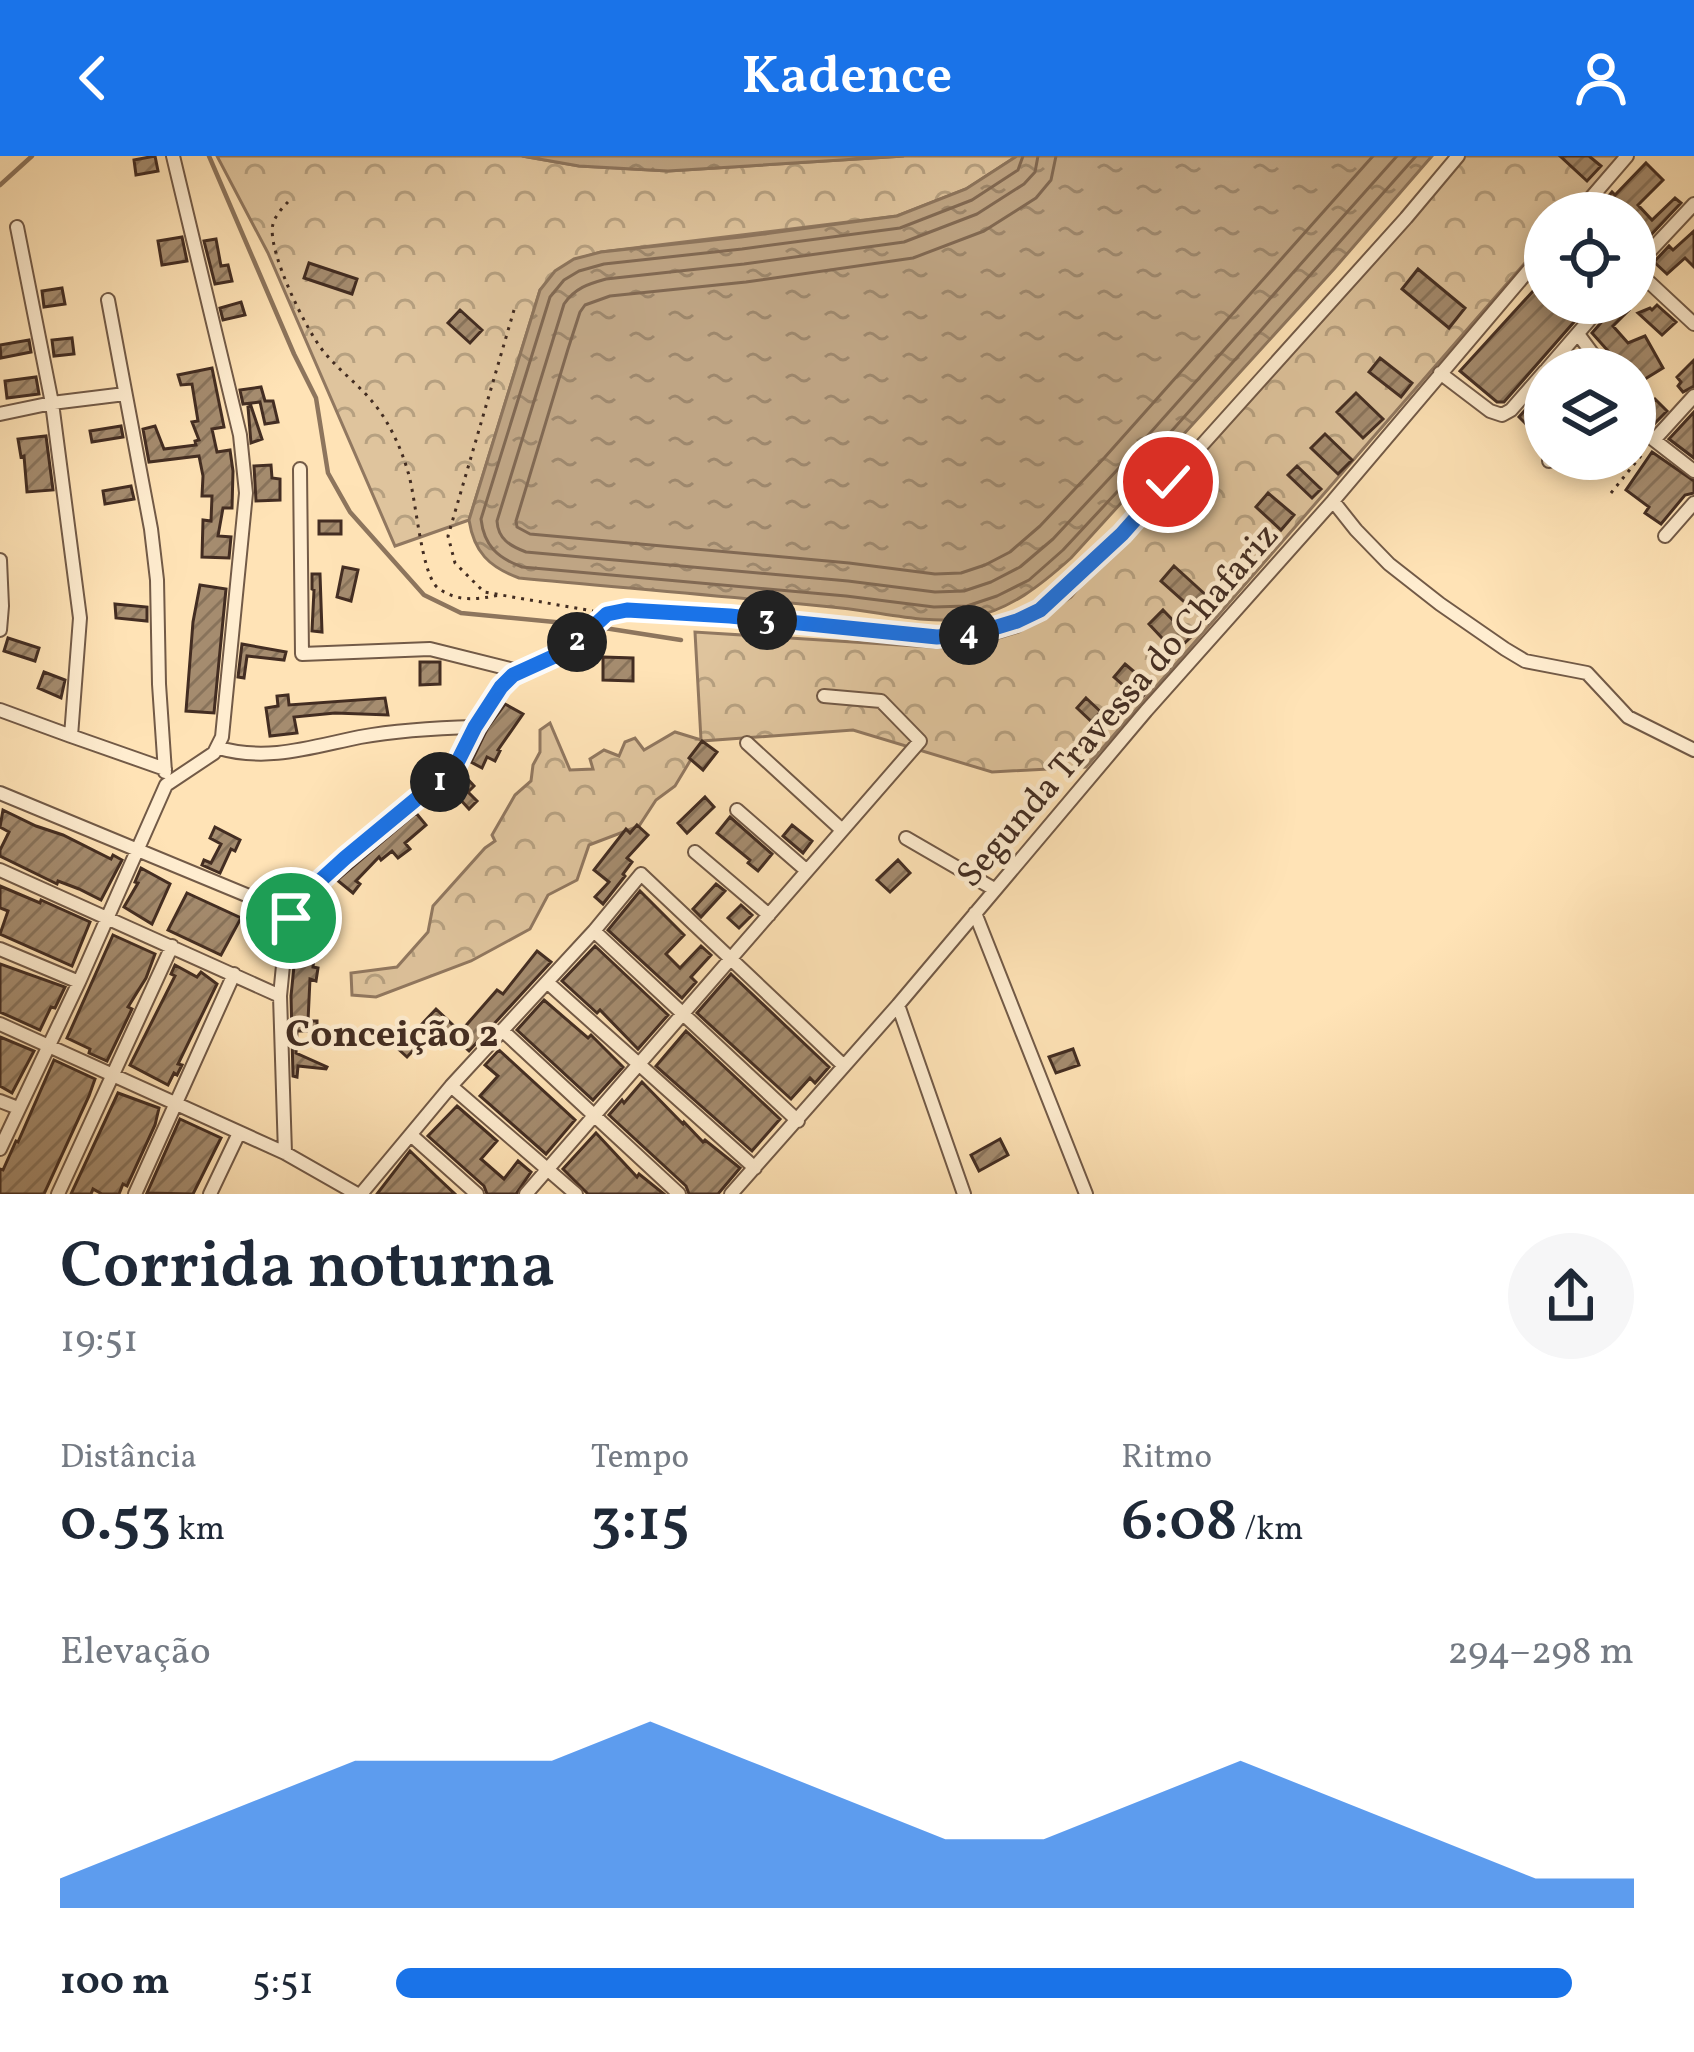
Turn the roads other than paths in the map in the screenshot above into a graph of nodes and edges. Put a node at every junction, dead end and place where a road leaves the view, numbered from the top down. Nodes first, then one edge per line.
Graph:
1 (172, 156) edge
2 (1458, 156) edge
3 (1627, 156) edge
4 (1596, 192) edge
5 (1693, 209) edge
6 (17, 227) dead end
7 (1656, 247) edge
8 (1524, 275) edge
9 (1656, 288) edge
10 (108, 300) dead end
11 (1586, 324) edge
12 (1694, 324) edge
13 (1578, 334) junction
14 (1566, 348) edge
15 (1588, 348) edge
16 (1440, 373) junction
17 (125, 394) junction
18 (1524, 395) edge
19 (1694, 396) edge
20 (52, 404) junction
21 (0, 414) edge
22 (1656, 438) edge
23 (1656, 442) edge
24 (300, 469) dead end
25 (1694, 471) edge
26 (1333, 501) junction
27 (1694, 503) edge
28 (1665, 536) dead end
29 (0, 560) edge
30 (0, 629) edge
31 (519, 671) junction
32 (824, 696) dead end
33 (0, 710) edge
34 (475, 727) junction
35 (71, 736) junction
36 (747, 743) dead end
37 (219, 748) junction
38 (1694, 750) edge
39 (165, 769) junction
40 (166, 785) junction
41 (0, 794) edge
42 (737, 811) dead end
43 (842, 830) junction
44 (906, 838) dead end
45 (137, 850) junction
46 (695, 852) dead end
47 (0, 870) edge
48 (807, 872) junction
49 (311, 889) junction
50 (994, 889) junction
51 (975, 913) junction
52 (769, 915) junction
53 (109, 918) junction
54 (594, 931) junction
55 (172, 946) junction
56 (0, 949) edge
57 (730, 958) junction
58 (234, 974) junction
59 (80, 982) junction
60 (547, 982) junction
61 (280, 996) junction
62 (898, 1005) junction
63 (681, 1014) junction
64 (0, 1024) edge
65 (502, 1030) junction
66 (50, 1046) junction
67 (637, 1063) junction
68 (844, 1066) junction
69 (112, 1076) junction
70 (451, 1086) junction
71 (0, 1101) edge
72 (176, 1104) junction
73 (18, 1108) junction
74 (593, 1115) junction
75 (798, 1121) junction
76 (239, 1132) junction
77 (411, 1135) junction
78 (0, 1149) edge
79 (285, 1153) junction
80 (755, 1168) junction
81 (547, 1169) junction
82 (58, 1194) edge
83 (135, 1194) edge
84 (210, 1194) edge
85 (359, 1194) edge
86 (477, 1194) edge
87 (526, 1194) edge
88 (576, 1194) edge
89 (679, 1194) edge
90 (731, 1194) edge
91 (964, 1194) edge
92 (1087, 1194) edge

1 - 37 street
2 - 31 street
3 - 4 street
5 - 7 street
6 - 20 street
8 - 16 street, Segunda Travessa do Chafariz
9 - 12 street
10 - 17 street
11 - 13 street
13 - 14 street
13 - 15 street
16 - 18 street
16 - 26 street, Segunda Travessa do Chafariz
17 - 20 street
17 - 39 street
19 - 22 street
20 - 21 street
20 - 35 street
23 - 25 street
24 - 31 street
26 - 38 street
26 - 50 street, Segunda Travessa do Chafariz
27 - 28 street
29 - 30 street
31 - 34 street
32 - 43 street
33 - 35 street
34 - 37 street
34 - 49 street
35 - 39 street
36 - 43 street
37 - 40 street
39 - 40 street
40 - 45 street
41 - 45 street
42 - 48 street
43 - 48 street
44 - 50 street
45 - 49 street
45 - 53 street
46 - 52 street
47 - 53 street
48 - 52 street
49 - 61 street
50 - 51 street, Segunda Travessa do Chafariz
51 - 62 street, Segunda Travessa do Chafariz
51 - 92 street
52 - 57 street
53 - 55 street
53 - 59 street
54 - 57 street
54 - 60 street
54 - 63 street
55 - 58 street
55 - 69 street
56 - 59 street
57 - 63 street
57 - 68 street
58 - 61 street
58 - 72 street
59 - 66 street
60 - 65 street
60 - 67 street
61 - 79 street
62 - 68 street, Segunda Travessa do Chafariz
62 - 91 street
63 - 67 street
63 - 75 street
64 - 66 street
65 - 70 street
65 - 74 street
66 - 69 street
66 - 73 street
67 - 74 street
67 - 80 street
68 - 75 street, Segunda Travessa do Chafariz
69 - 72 street
69 - 82 street
70 - 77 street
70 - 81 street
71 - 73 street
72 - 76 street
72 - 83 street
73 - 78 street
74 - 81 street
74 - 89 street
75 - 80 street, Segunda Travessa do Chafariz
76 - 79 street
76 - 84 street
77 - 85 street
77 - 86 street
79 - 85 street
80 - 90 street, Segunda Travessa do Chafariz
81 - 87 street
81 - 88 street

